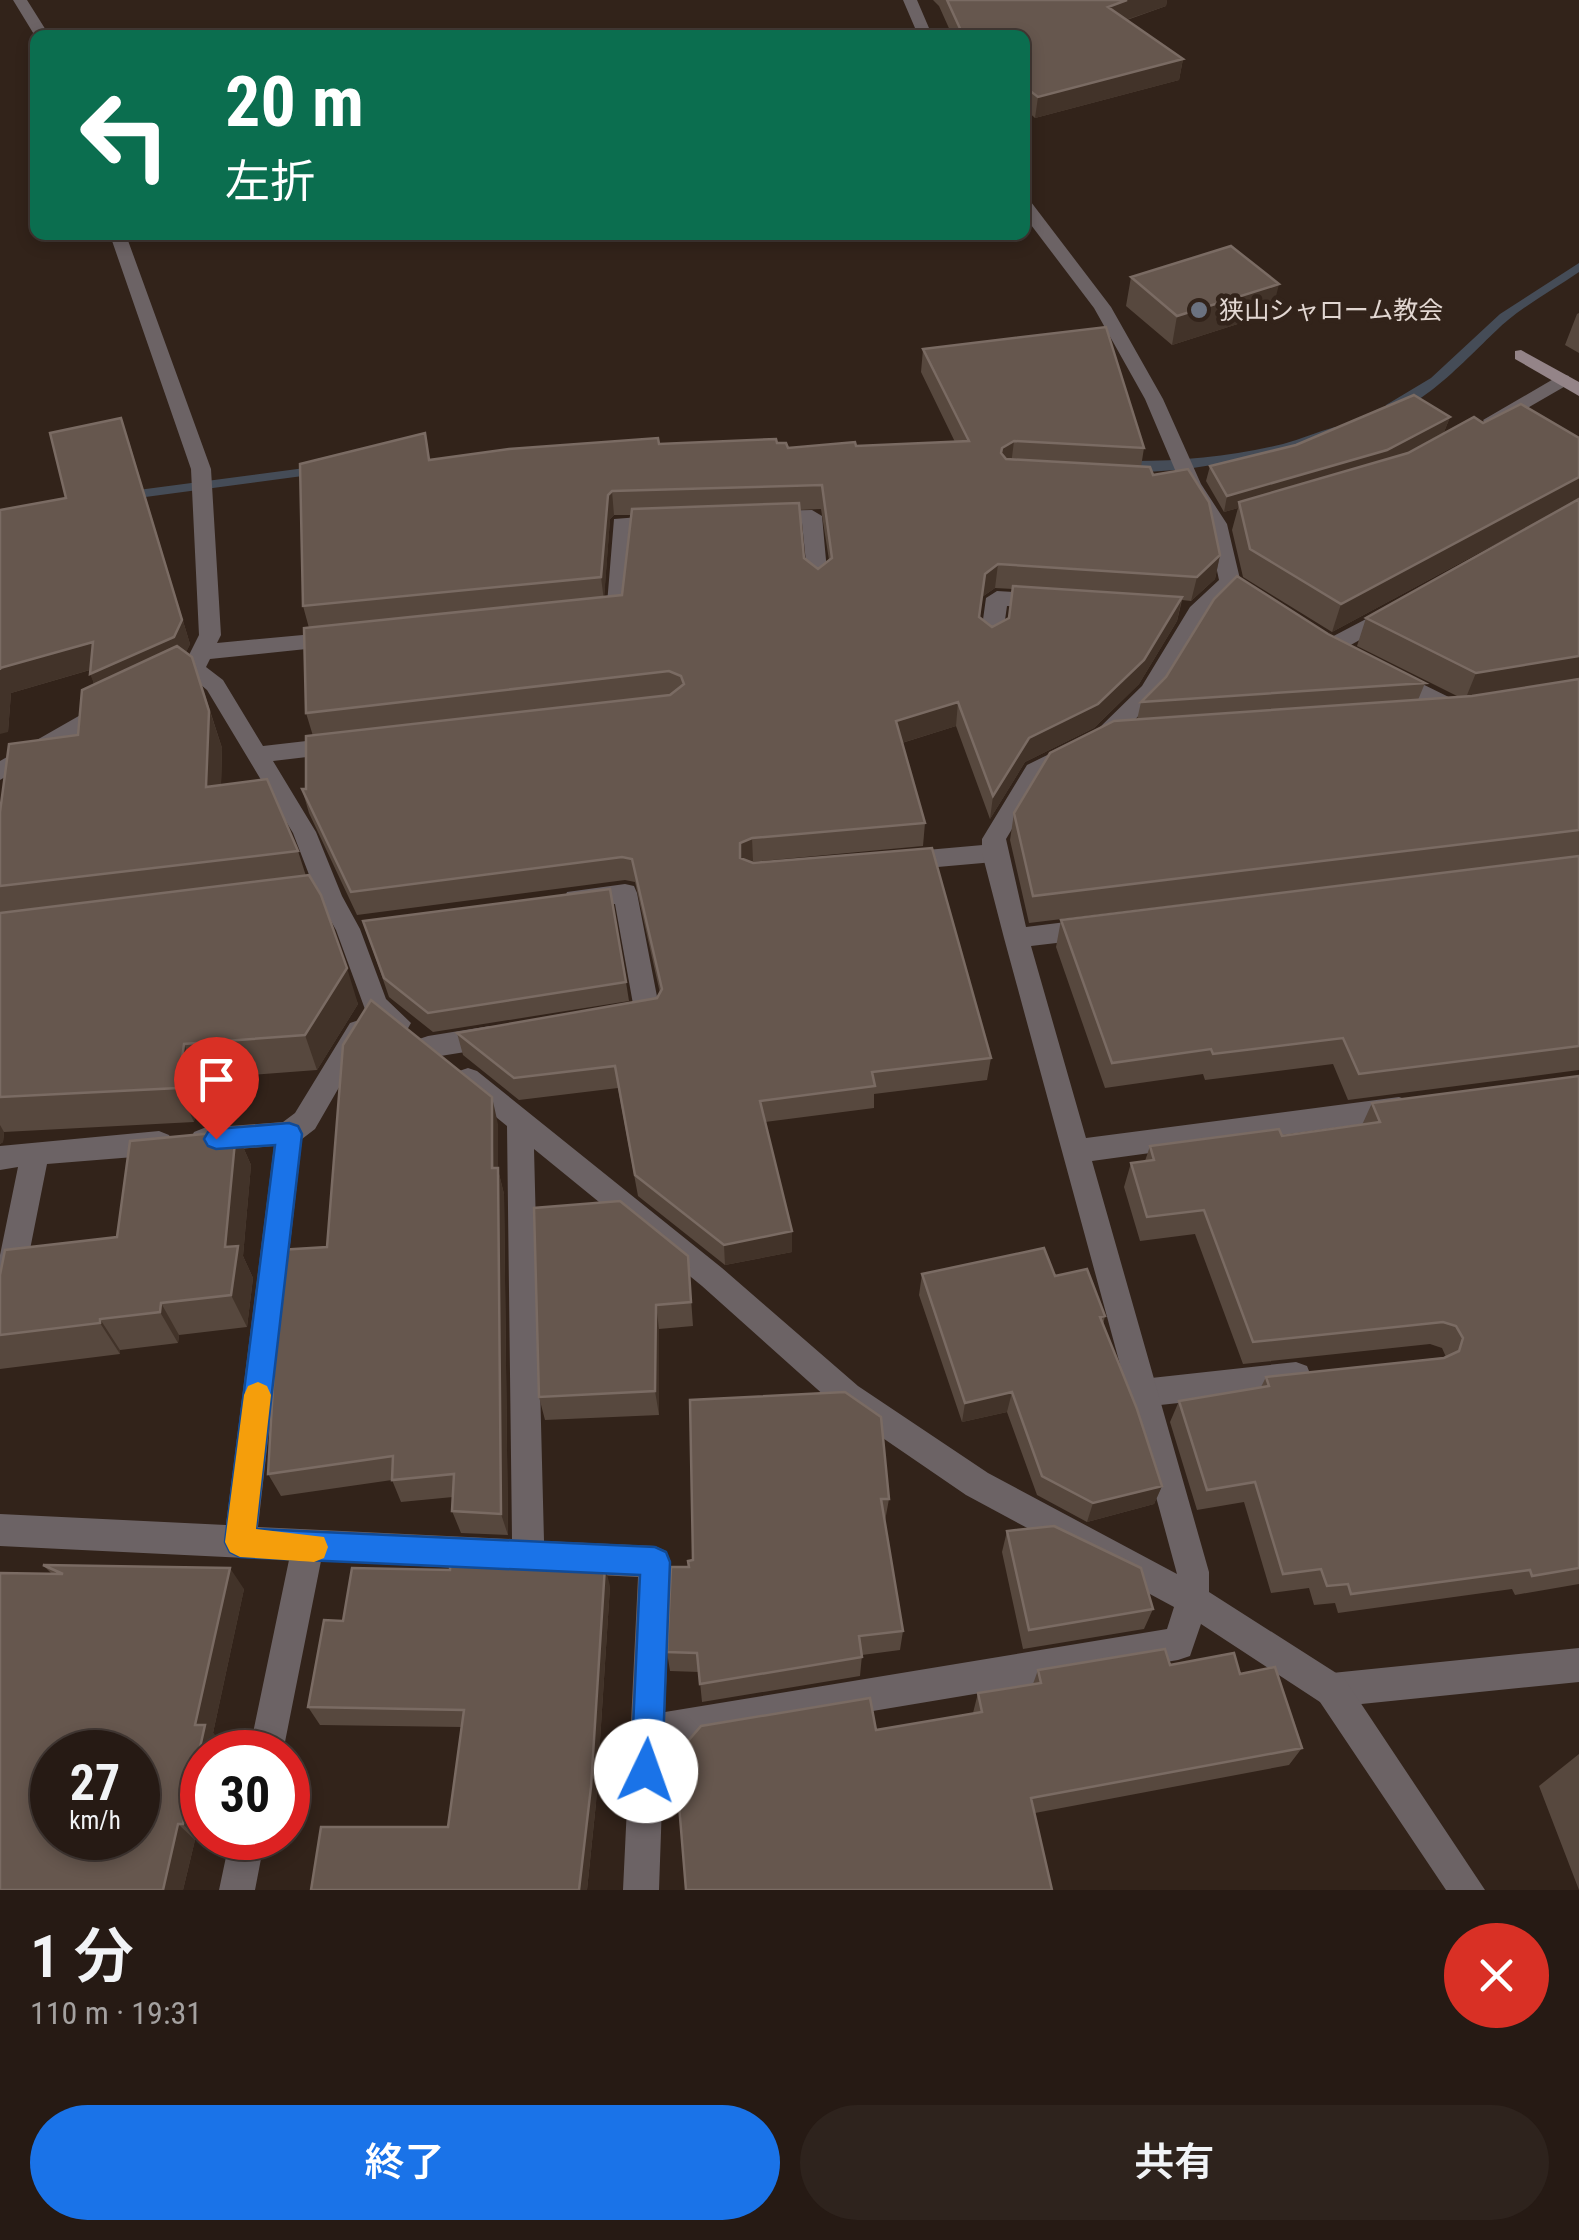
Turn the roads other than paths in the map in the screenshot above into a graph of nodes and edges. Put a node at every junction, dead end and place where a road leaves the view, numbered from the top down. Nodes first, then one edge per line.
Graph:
1 (20, 0) edge
2 (910, 0) edge
3 (39, 30) edge
4 (923, 30) edge
5 (1030, 213) edge
6 (120, 240) edge
7 (1521, 355) dead end
8 (1571, 385) edge
9 (1481, 427) edge
10 (755, 518) edge
11 (678, 520) edge
12 (818, 582) edge
13 (1230, 582) junction
14 (1260, 600) edge
15 (1415, 600) edge
16 (1070, 603) edge
17 (578, 614) edge
18 (362, 636) edge
19 (992, 641) edge
20 (192, 666) junction
21 (130, 697) edge
22 (1424, 715) edge
23 (1142, 736) edge
24 (1104, 737) junction
25 (355, 744) edge
26 (256, 755) junction
27 (0, 772) edge
28 (994, 853) junction
29 (882, 863) edge
30 (546, 903) edge
31 (1113, 926) edge
32 (1016, 938) junction
33 (376, 1005) junction
34 (610, 1018) edge
35 (519, 1032) edge
36 (428, 1047) junction
37 (1424, 1104) edge
38 (520, 1124) junction
39 (289, 1134) junction
40 (1077, 1151) junction
41 (35, 1153) junction
42 (0, 1158) edge
43 (0, 1324) edge
44 (1334, 1372) edge
45 (1142, 1393) junction
46 (0, 1530) edge
47 (240, 1542) junction
48 (308, 1547) junction
49 (528, 1553) junction
50 (1194, 1600) junction
51 (1579, 1665) edge
52 (1332, 1690) junction
53 (271, 1730) edge
54 (648, 1732) junction
55 (243, 1860) edge
56 (237, 1890) edge
57 (641, 1890) edge
58 (1467, 1890) edge

1 - 3 street
2 - 4 street
5 - 13 street
6 - 20 street
7 - 8 street
8 - 9 street
10 - 12 street
11 - 17 street
13 - 14 street
13 - 24 street
15 - 22 street
16 - 19 street
18 - 20 street
20 - 26 street
21 - 27 street
23 - 24 street
24 - 28 street
25 - 26 street
26 - 33 street
28 - 29 street
28 - 32 street
30 - 34 street
31 - 32 street
32 - 40 street
33 - 36 street
33 - 39 street
35 - 36 street
36 - 38 street
37 - 40 street
38 - 49 street
38 - 50 street
39 - 41 street
39 - 47 street
40 - 45 street
41 - 42 street
41 - 43 street
44 - 45 street
45 - 50 street
46 - 47 street
47 - 48 street
48 - 49 street
48 - 53 street
49 - 54 street
50 - 52 street
50 - 54 street
51 - 52 street
52 - 58 street
54 - 57 street
55 - 56 street

